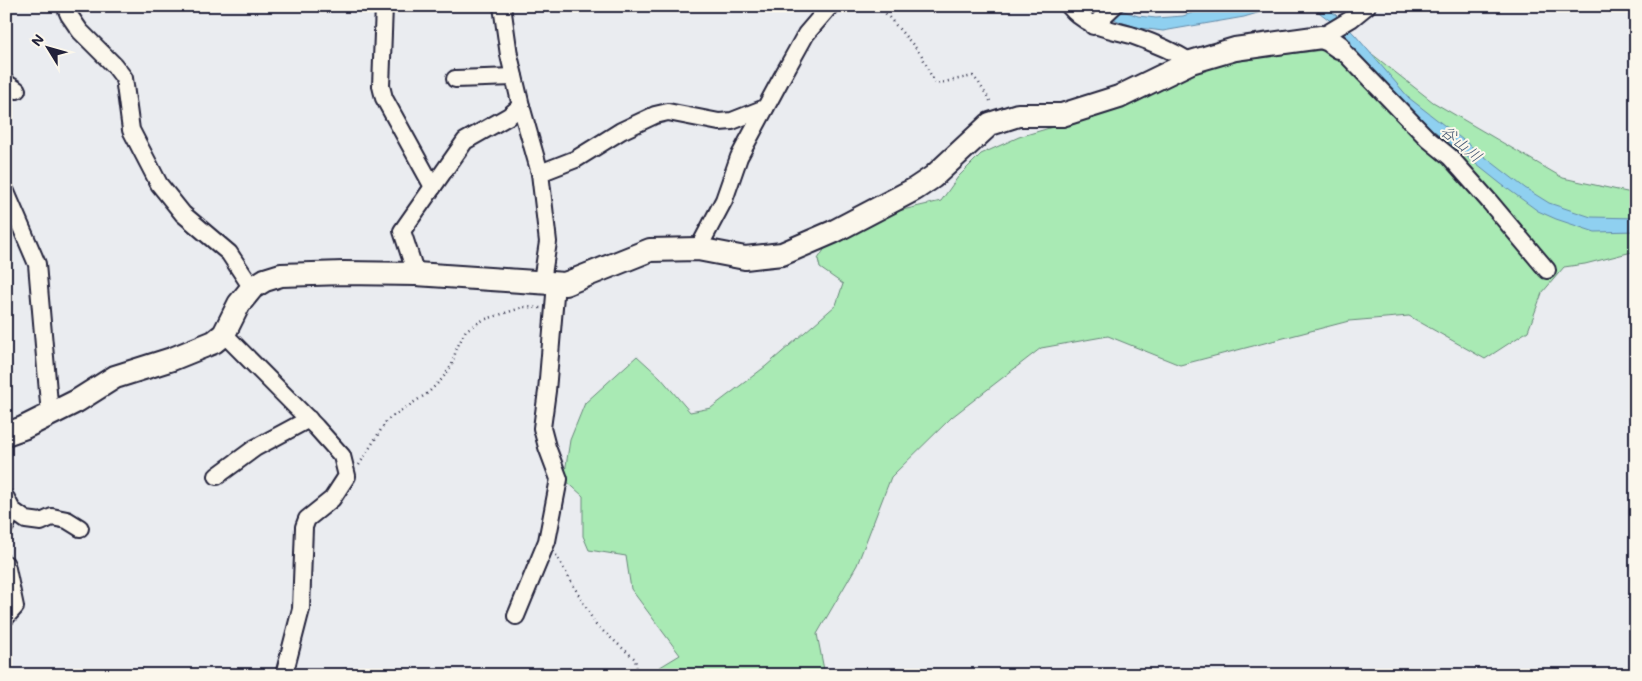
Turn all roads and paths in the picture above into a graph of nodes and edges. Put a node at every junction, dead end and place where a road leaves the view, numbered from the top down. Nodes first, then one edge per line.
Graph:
1 (65, 6) edge
2 (384, 6) edge
3 (502, 6) edge
4 (830, 6) edge
5 (879, 6) edge
6 (1069, 6) edge
7 (1114, 6) edge
8 (1367, 6) edge
9 (1093, 26) junction
10 (1331, 38) junction
11 (1191, 62) junction
12 (514, 77) junction
13 (455, 79) dead end
14 (521, 106) junction
15 (765, 108) junction
16 (1001, 119) junction
17 (540, 173) junction
18 (433, 187) junction
19 (6, 192) edge
20 (698, 250) junction
21 (1547, 270) dead end
22 (416, 274) junction
23 (549, 282) junction
24 (252, 288) junction
25 (554, 309) junction
26 (224, 334) junction
27 (50, 415) junction
28 (309, 419) junction
29 (6, 434) edge
30 (217, 476) dead end
31 (347, 476) junction
32 (8, 511) edge
33 (80, 528) dead end
34 (547, 541) junction
35 (6, 564) edge
36 (516, 616) dead end
37 (6, 617) edge
38 (284, 675) edge
39 (638, 675) edge

1 - 24 street
2 - 18 street
3 - 12 street
4 - 15 street
5 - 16 path
6 - 9 street
7 - 9 street
8 - 10 street
9 - 11 street
10 - 11 street
10 - 21 street
11 - 16 street
12 - 13 street
12 - 14 street
14 - 17 street
14 - 18 street
15 - 17 street
15 - 20 street
16 - 20 street
17 - 23 street
18 - 22 street
19 - 27 street
20 - 23 street
22 - 23 street
22 - 24 street
23 - 25 street
24 - 26 street
25 - 31 path
25 - 34 street
26 - 27 street
26 - 28 street
27 - 29 street
28 - 30 street
28 - 31 street
31 - 38 street
32 - 33 street
34 - 36 street
34 - 39 path
35 - 37 street

